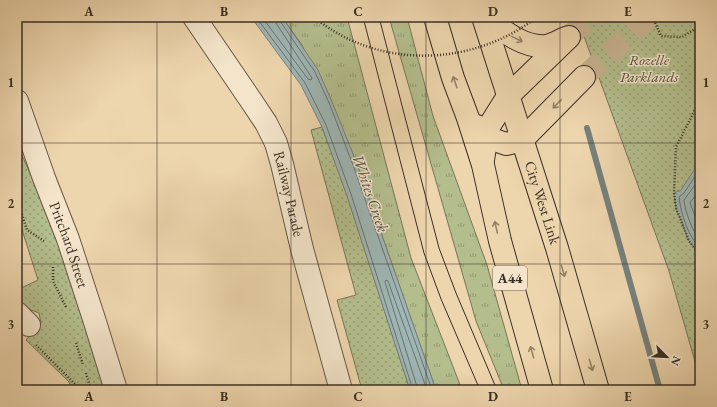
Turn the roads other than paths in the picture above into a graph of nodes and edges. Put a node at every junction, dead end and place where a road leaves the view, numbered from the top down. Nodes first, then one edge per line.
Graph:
1 (194, 17) edge
2 (435, 17) edge
3 (484, 17) edge
4 (584, 76) tunnel mouth
5 (508, 96) junction
6 (17, 101) edge
7 (468, 118) junction
8 (487, 134) junction
9 (522, 140) junction
10 (483, 165) junction
11 (116, 390) edge
12 (341, 390) edge
13 (542, 390) edge
14 (598, 390) edge

1 - 12 street, Railway Parade
7 -> 2 highway, A44
3 - 5 highway, City West Link
3 -> 5 highway
4 -> 9 highway
5 - 8 highway
5 - 9 highway, City West Link
6 - 11 street, Pritchard Street
7 - 8 highway
7 - 10 highway, A44
8 - 9 highway
8 - 10 highway
9 -> 14 highway, City West Link
13 -> 10 highway, A44

